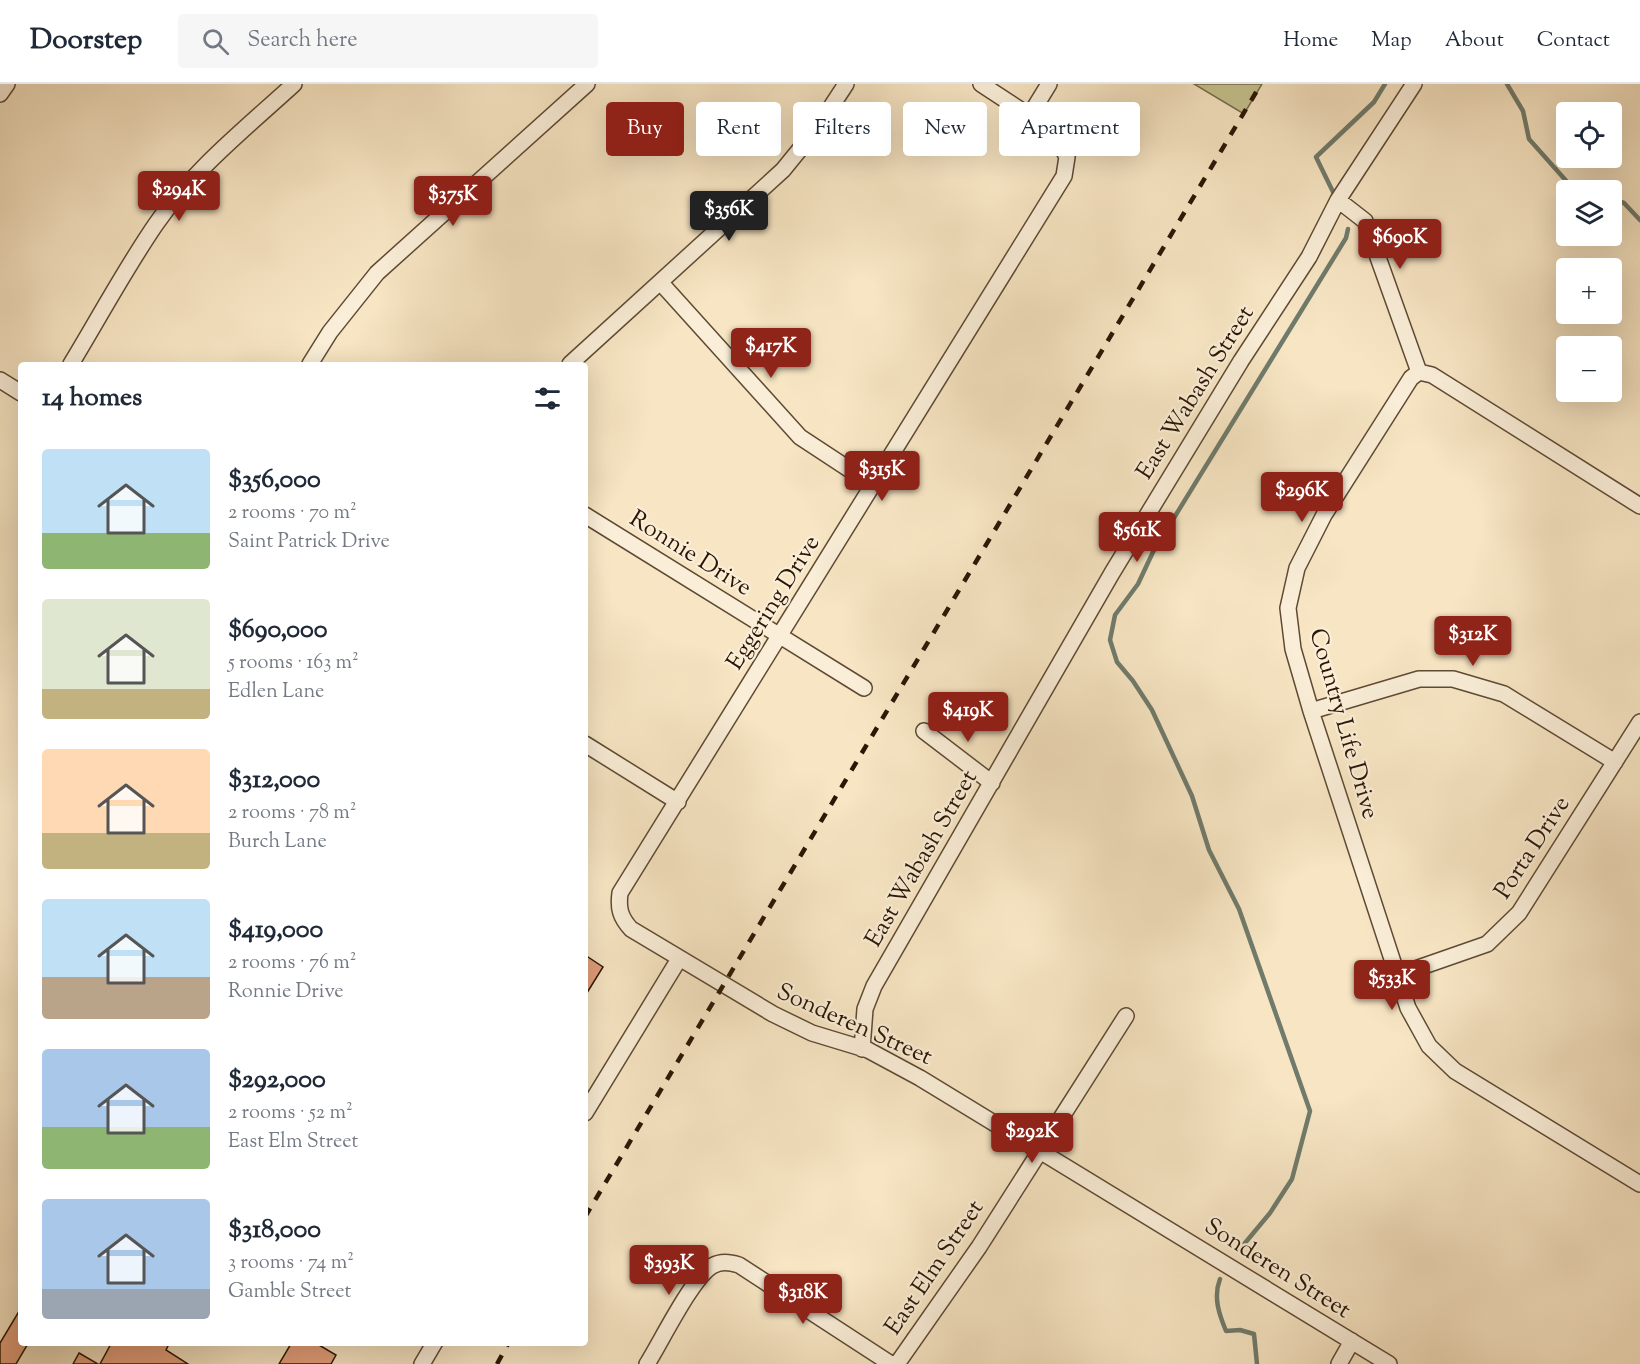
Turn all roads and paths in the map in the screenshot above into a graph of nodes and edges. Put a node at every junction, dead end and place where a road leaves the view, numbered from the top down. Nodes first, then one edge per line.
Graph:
1 (7, 84) edge
2 (294, 84) edge
3 (587, 84) edge
4 (846, 84) edge
5 (981, 84) edge
6 (1049, 84) edge
7 (1414, 84) edge
8 (0, 94) edge
9 (1009, 102) edge
10 (1038, 102) edge
11 (1067, 156) edge
12 (1338, 200) junction
13 (661, 283) junction
14 (72, 362) edge
15 (311, 362) edge
16 (572, 362) edge
17 (1419, 372) junction
18 (0, 380) edge
19 (18, 391) edge
20 (873, 485) junction
21 (1640, 506) edge
22 (588, 517) edge
23 (781, 637) junction
24 (864, 688) dead end
25 (1311, 711) junction
26 (1640, 722) edge
27 (924, 730) dead end
28 (588, 746) edge
29 (1615, 762) junction
30 (992, 783) junction
31 (678, 802) junction
32 (618, 906) joint
33 (679, 959) junction
34 (1398, 975) junction
35 (1126, 1016) dead end
36 (862, 1048) junction
37 (588, 1108) edge
38 (1042, 1151) junction
39 (1639, 1182) edge
40 (1352, 1341) junction
41 (433, 1346) edge
42 (422, 1364) edge
43 (647, 1364) edge
44 (891, 1364) edge
45 (897, 1364) edge
46 (1339, 1364) edge
47 (1389, 1364) edge

1 - 8 street
2 - 14 street
3 - 15 street
4 - 13 street
5 - 9 street, Eggering Drive
6 - 10 street
7 - 12 street, East Wabash Street
11 - 20 street, Eggering Drive
12 - 17 street
12 - 30 street, East Wabash Street
13 - 16 street
13 - 20 street
17 - 21 street
17 - 25 street, Country Life Drive
18 - 19 street
20 - 23 street, Eggering Drive
22 - 23 street, Ronnie Drive
23 - 24 street, Ronnie Drive
23 - 31 street, Eggering Drive
25 - 29 street
25 - 34 street, Country Life Drive
26 - 29 street, Porta Drive
27 - 30 street
28 - 31 street
29 - 34 street, Porta Drive
30 - 36 street, East Wabash Street
31 - 32 street, Eggering Drive
32 - 33 street, Sonderen Street
33 - 36 street, Sonderen Street
33 - 37 street
34 - 39 street, Country Life Drive
35 - 38 street, East Elm Street
36 - 38 street, Sonderen Street
38 - 40 street, Sonderen Street
38 - 45 street, East Elm Street
40 - 46 street
40 - 47 street, Sonderen Street
41 - 42 street
43 - 44 street

